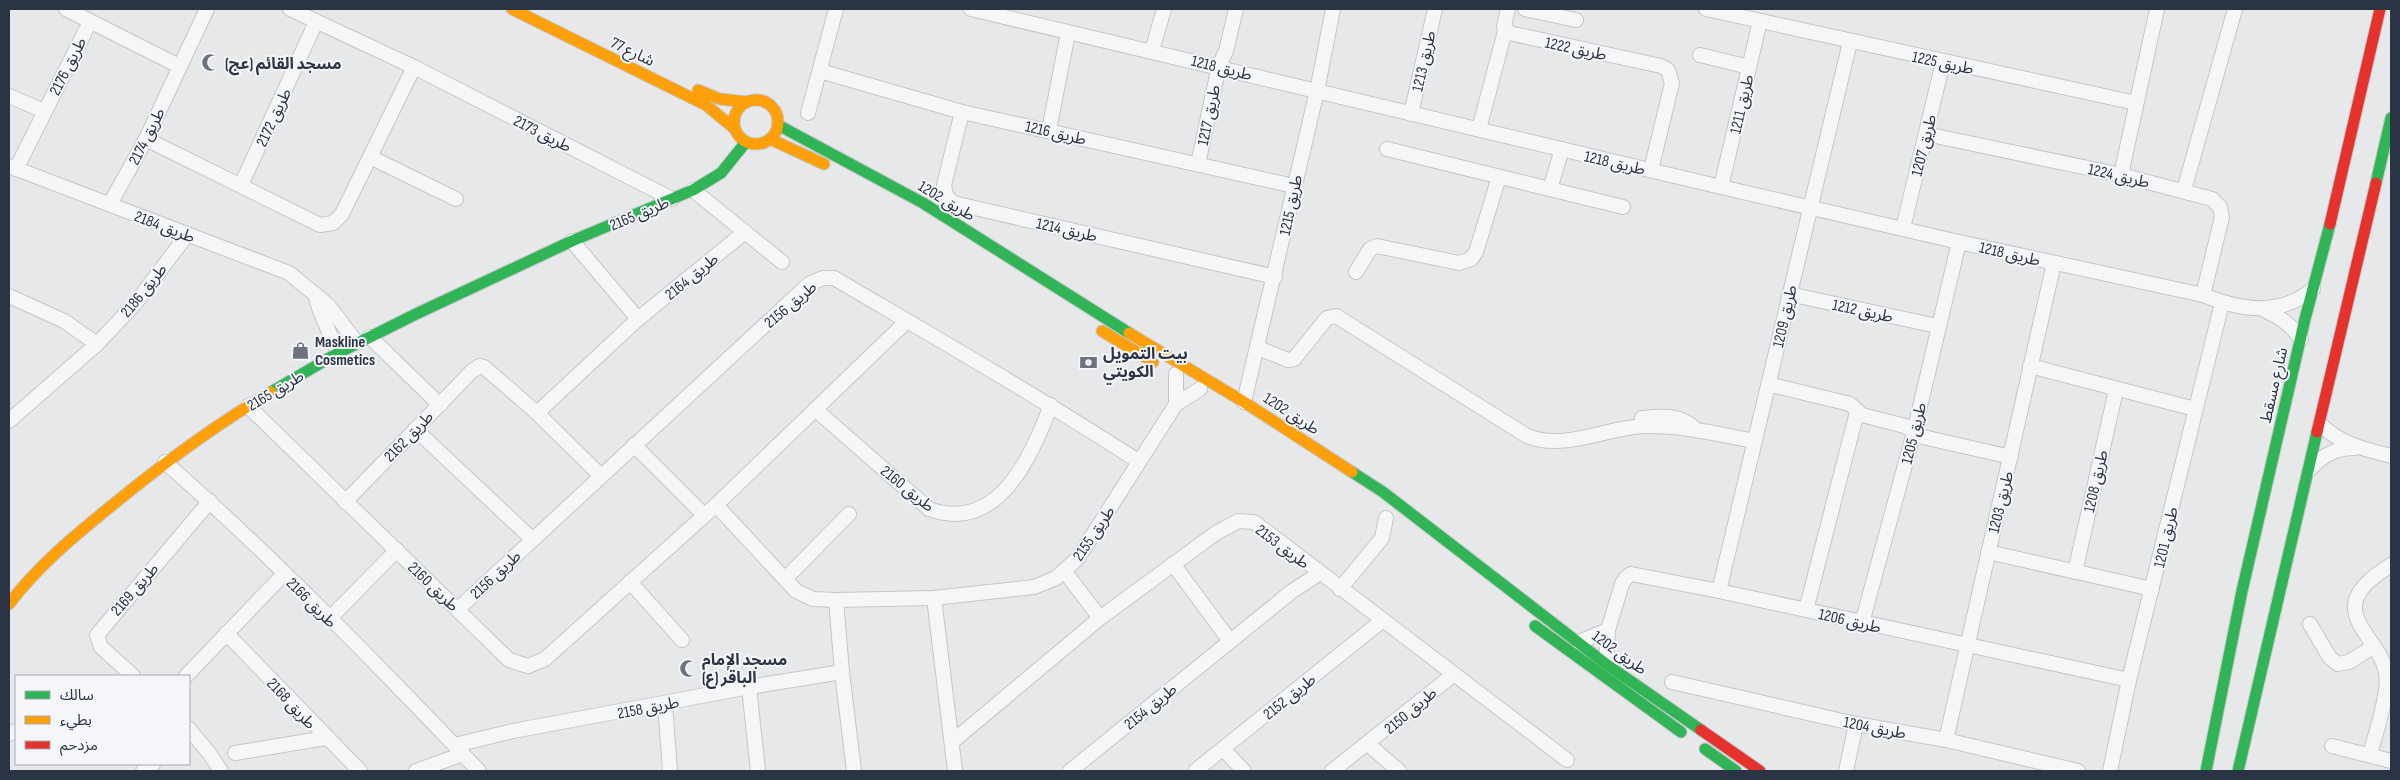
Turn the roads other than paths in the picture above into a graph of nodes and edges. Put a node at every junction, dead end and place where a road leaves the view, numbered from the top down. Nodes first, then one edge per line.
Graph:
1 (66, 9) edge
2 (207, 9) edge
3 (290, 9) edge
4 (512, 9) edge
5 (535, 9) edge
6 (836, 9) edge
7 (977, 9) edge
8 (1164, 9) edge
9 (1236, 9) edge
10 (1333, 9) edge
11 (1434, 9) edge
12 (1508, 9) edge
13 (1525, 9) edge
14 (1706, 9) edge
15 (2157, 9) edge
16 (2235, 9) edge
17 (2380, 9) edge
18 (1754, 16) edge
19 (1576, 20) dead end
20 (90, 22) junction
21 (316, 22) junction
22 (1506, 31) junction
23 (1068, 33) junction
24 (1850, 42) junction
25 (1152, 51) junction
26 (1700, 55) dead end
27 (1943, 62) junction
28 (179, 66) junction
29 (1219, 66) junction
30 (414, 67) junction
31 (1749, 67) junction
32 (820, 71) junction
33 (1317, 91) junction
34 (9, 96) edge
35 (747, 102) junction
36 (2136, 103) junction
37 (44, 111) junction
38 (962, 112) junction
39 (808, 113) dead end
40 (1411, 114) junction
41 (2391, 118) edge
42 (778, 125) junction
43 (735, 128) junction
44 (1479, 129) junction
45 (1049, 130) junction
46 (1926, 134) junction
47 (146, 139) junction
48 (770, 140) junction
49 (746, 142) junction
50 (1387, 149) dead end
51 (1562, 149) junction
52 (370, 157) junction
53 (1198, 164) junction
54 (12, 168) edge
55 (1650, 170) junction
56 (2121, 175) junction
57 (1499, 177) junction
58 (241, 184) junction
59 (1294, 186) junction
60 (1721, 187) junction
61 (1550, 189) junction
62 (693, 190) junction
63 (2184, 190) junction
64 (456, 199) dead end
65 (672, 199) junction
66 (110, 204) junction
67 (1810, 206) junction
68 (1623, 207) dead end
69 (1903, 228) junction
70 (745, 232) junction
71 (187, 235) junction
72 (572, 242) junction
73 (1959, 242) junction
74 (782, 262) dead end
75 (2054, 263) junction
76 (1000, 266) dead end
77 (1356, 272) dead end
78 (1275, 277) junction
79 (2313, 289) junction
80 (315, 294) junction
81 (1789, 294) junction
82 (2202, 295) junction
83 (9, 296) edge
84 (2222, 303) junction
85 (2261, 308) junction
86 (638, 319) junction
87 (907, 321) junction
88 (1089, 323) dead end
89 (1937, 326) junction
90 (370, 337) junction
91 (2301, 339) junction
92 (357, 343) junction
93 (97, 344) junction
94 (1258, 348) junction
95 (338, 353) junction
96 (2030, 366) junction
97 (1176, 374) junction
98 (1768, 384) junction
99 (1200, 389) junction
100 (2116, 390) junction
101 (1244, 402) junction
102 (1176, 404) junction
103 (440, 405) junction
104 (1052, 405) junction
105 (248, 406) junction
106 (815, 409) junction
107 (2195, 409) junction
108 (1857, 412) junction
109 (538, 413) junction
110 (9, 421) edge
111 (2320, 424) junction
112 (415, 429) junction
113 (1914, 432) junction
114 (1754, 441) junction
115 (634, 445) junction
116 (2358, 448) junction
117 (2391, 456) edge
118 (2011, 457) junction
119 (1138, 461) junction
120 (165, 462) junction
121 (2310, 469) junction
122 (600, 475) junction
123 (210, 501) junction
124 (345, 502) junction
125 (716, 505) junction
126 (849, 514) dead end
127 (704, 515) junction
128 (1392, 518) joint
129 (532, 539) junction
130 (397, 550) junction
131 (1988, 552) junction
132 (1173, 564) junction
133 (2391, 565) edge
134 (1065, 572) junction
135 (2075, 572) junction
136 (284, 574) junction
137 (1320, 574) junction
138 (785, 580) junction
139 (630, 582) junction
140 (1340, 589) junction
141 (2152, 589) junction
142 (1719, 590) junction
143 (934, 598) junction
144 (836, 600) junction
145 (9, 604) edge
146 (458, 609) junction
147 (1806, 610) junction
148 (1100, 618) junction
149 (329, 619) junction
150 (1383, 620) junction
151 (1529, 620) dead end
152 (1862, 623) junction
153 (2310, 624) dead end
154 (1608, 630) junction
155 (226, 633) junction
156 (682, 640) dead end
157 (1230, 641) junction
158 (1579, 642) junction
159 (1967, 645) junction
160 (2374, 646) junction
161 (1606, 664) junction
162 (842, 672) junction
163 (132, 675) edge
164 (187, 675) edge
165 (1453, 675) junction
166 (2129, 680) junction
167 (1672, 682) dead end
168 (749, 687) junction
169 (665, 704) junction
170 (1856, 724) junction
171 (190, 730) edge
172 (326, 738) junction
173 (1946, 740) junction
174 (952, 742) junction
175 (1368, 744) junction
176 (2332, 746) dead end
177 (459, 749) junction
178 (1223, 749) junction
179 (236, 753) dead end
180 (2370, 755) junction
181 (1567, 760) dead end
182 (2391, 760) edge
183 (221, 771) edge
184 (360, 771) edge
185 (416, 771) edge
186 (479, 771) edge
187 (670, 771) edge
188 (758, 771) edge
189 (854, 771) edge
190 (955, 771) edge
191 (1070, 771) edge
192 (1195, 771) edge
193 (1244, 771) edge
194 (1332, 771) edge
195 (1399, 771) edge
196 (1736, 771) edge
197 (1760, 771) edge
198 (1846, 771) edge
199 (2078, 771) edge
200 (2110, 771) edge
201 (2206, 771) edge
202 (2238, 771) edge

1 - 20 street
2 - 28 street, طريق 2174
3 - 21 street, طريق 2173
4 - 43 street, شارع 77
5 - 35 street, شارع 77
6 - 32 street
7 - 23 street, طريق 1218
8 - 25 street
9 - 29 street, طريق 1217
10 - 33 street, طريق 1215
11 - 40 street, طريق 1213
12 - 22 street
13 - 19 street, طريق 1222
14 - 18 street, طريق 1225
15 - 36 street
16 - 63 street
17 - 79 street, شارع مسقط
18 - 24 street, طريق 1225
18 - 31 street, طريق 1211
20 - 28 street
20 - 37 street, طريق 2176
21 - 30 street, طريق 2173
21 - 58 street, طريق 2172
22 - 44 street
22 - 55 street, طريق 1222
23 - 25 street, طريق 1218
23 - 45 street
24 - 27 street, طريق 1225
24 - 67 street, طريق 1209
25 - 29 street, طريق 1218
26 - 31 street
27 - 36 street, طريق 1225
27 - 46 street, طريق 1207
28 - 47 street, طريق 2174
29 - 33 street, طريق 1218
29 - 53 street, طريق 1217
30 - 52 street
30 - 65 street, طريق 2173
31 - 60 street, طريق 1211
32 - 38 street, طريق 1216
32 - 39 street
33 - 40 street, طريق 1218
33 - 59 street, طريق 1215
34 - 37 street, طريق 2176
35 - 42 street
35 - 43 street
36 - 56 street
37 - 54 street, طريق 2176
38 - 45 street, طريق 1216
38 - 78 street, طريق 1214
40 - 44 street, طريق 1218
41 - 111 street
42 - 48 street
42 - 101 street, طريق 1202
43 - 49 street
44 - 51 street, طريق 1218
45 - 53 street, طريق 1216
46 - 56 street, طريق 1224
46 - 69 street, طريق 1207
47 - 58 street
47 - 66 street, طريق 2174
48 - 49 street
48 - 76 street, طريق 1202
49 - 62 street, طريق 2165
50 - 57 street
51 - 55 street, طريق 1218
51 - 61 street
52 - 58 street
52 - 64 street
53 - 59 street, طريق 1216
54 - 66 street, طريق 2184
55 - 60 street, طريق 1218
56 - 63 street, طريق 1224
57 - 61 street
57 - 77 street
59 - 78 street, طريق 1215
60 - 67 street, طريق 1218
61 - 68 street
62 - 65 street, طريق 2165
62 - 70 street
63 - 82 street, طريق 1224
65 - 72 street, طريق 2165
66 - 71 street, طريق 2184
67 - 69 street, طريق 1218
67 - 81 street, طريق 1209
69 - 73 street, طريق 1218
70 - 74 street
70 - 86 street, طريق 2164
71 - 80 street, طريق 2184
71 - 93 street, طريق 2186
72 - 86 street
72 - 90 street, طريق 2165
73 - 75 street, طريق 1218
73 - 89 street, طريق 1205
75 - 82 street, طريق 1218
75 - 96 street, طريق 1203
78 - 94 street, طريق 1215
79 - 85 street, طريق 1218
79 - 91 street, شارع مسقط
80 - 92 street, طريق 2184
80 - 95 street, طريق 2184
81 - 89 street, طريق 1212
81 - 98 street, طريق 1209
82 - 84 street, طريق 1218
83 - 93 street
84 - 85 street, طريق 1218
84 - 107 street, طريق 1201
85 - 91 street, طريق 1218
86 - 109 street, طريق 2164
87 - 104 street, طريق 2156
87 - 106 street, طريق 2160
87 - 115 street, طريق 2156
88 - 97 street, طريق 1202
89 - 113 street, طريق 1205
90 - 92 street, طريق 2165
90 - 103 street
91 - 201 street, شارع مسقط
92 - 95 street, طريق 2165
93 - 110 street, طريق 2186
94 - 101 street, طريق 1215
94 - 114 street
95 - 105 street, طريق 2165
96 - 100 street
96 - 118 street, طريق 1203
97 - 99 street, طريق 1202
97 - 102 street
98 - 108 street
98 - 114 street, طريق 1209
99 - 102 street, طريق 2155
99 - 128 street, طريق 1202
100 - 107 street
100 - 135 street, طريق 1208
101 - 158 street, طريق 1202
102 - 119 street, طريق 2155
103 - 109 street, طريق 2162
103 - 112 street, طريق 2162
104 - 106 street, طريق 2160
104 - 119 street, طريق 2156
105 - 120 street, طريق 2165
105 - 124 street, طريق 2160
106 - 125 street, طريق 2160
107 - 141 street, طريق 1201
108 - 113 street
108 - 147 street
109 - 122 street
111 - 116 street
111 - 121 street
112 - 124 street, طريق 2162
112 - 129 street, طريق 2156
113 - 118 street
113 - 152 street, طريق 1205
114 - 142 street, طريق 1209
115 - 122 street, طريق 2156
115 - 127 street
116 - 117 street
116 - 121 street
118 - 131 street, طريق 1203
119 - 134 street, طريق 2155
120 - 123 street, طريق 2166
120 - 145 street, طريق 2165
121 - 202 street
122 - 129 street, طريق 2156
123 - 136 street, طريق 2166
123 - 163 street, طريق 2169
124 - 130 street, طريق 2160
125 - 127 street, طريق 2160
125 - 138 street, طريق 2155
126 - 138 street
127 - 139 street, طريق 2160
128 - 140 street
129 - 146 street, طريق 2156
130 - 146 street, طريق 2160
130 - 149 street
131 - 135 street
131 - 159 street, طريق 1203
132 - 137 street, طريق 2153
132 - 148 street, طريق 2153
132 - 157 street
133 - 160 street
134 - 143 street, طريق 2155
134 - 148 street
135 - 141 street
136 - 149 street, طريق 2166
136 - 155 street
137 - 140 street, طريق 2153
137 - 157 street, طريق 2154
138 - 144 street, طريق 2155
139 - 146 street, طريق 2160
139 - 156 street
140 - 150 street, طريق 2153
141 - 166 street, طريق 1201
142 - 147 street, طريق 1206
142 - 154 street, طريق 1206
143 - 144 street, طريق 2155
143 - 174 street
144 - 162 street
147 - 152 street, طريق 1206
148 - 174 street, طريق 2153
149 - 177 street, طريق 2166
150 - 165 street, طريق 2153
150 - 178 street, طريق 2152
151 - 196 street, طريق 1202
152 - 159 street, طريق 1206
153 - 160 street
154 - 158 street
154 - 161 street
155 - 164 street
155 - 172 street, طريق 2168
157 - 191 street, طريق 2154
158 - 161 street, طريق 1202
159 - 166 street, طريق 1206
159 - 173 street, طريق 1203
160 - 180 street
161 - 197 street, طريق 1202
162 - 168 street, طريق 2158
162 - 189 street
165 - 175 street, طريق 2150
165 - 181 street, طريق 2153
166 - 200 street, طريق 1201
167 - 170 street, طريق 1204
168 - 169 street, طريق 2158
168 - 188 street
169 - 177 street, طريق 2158
169 - 187 street
170 - 173 street, طريق 1204
170 - 198 street
171 - 183 street
172 - 179 street
172 - 184 street, طريق 2168
173 - 199 street, طريق 1204
174 - 190 street
175 - 194 street, طريق 2150
175 - 195 street, طريق 2150
176 - 180 street
177 - 185 street
177 - 186 street, طريق 2166
178 - 192 street, طريق 2152
178 - 193 street
180 - 182 street

